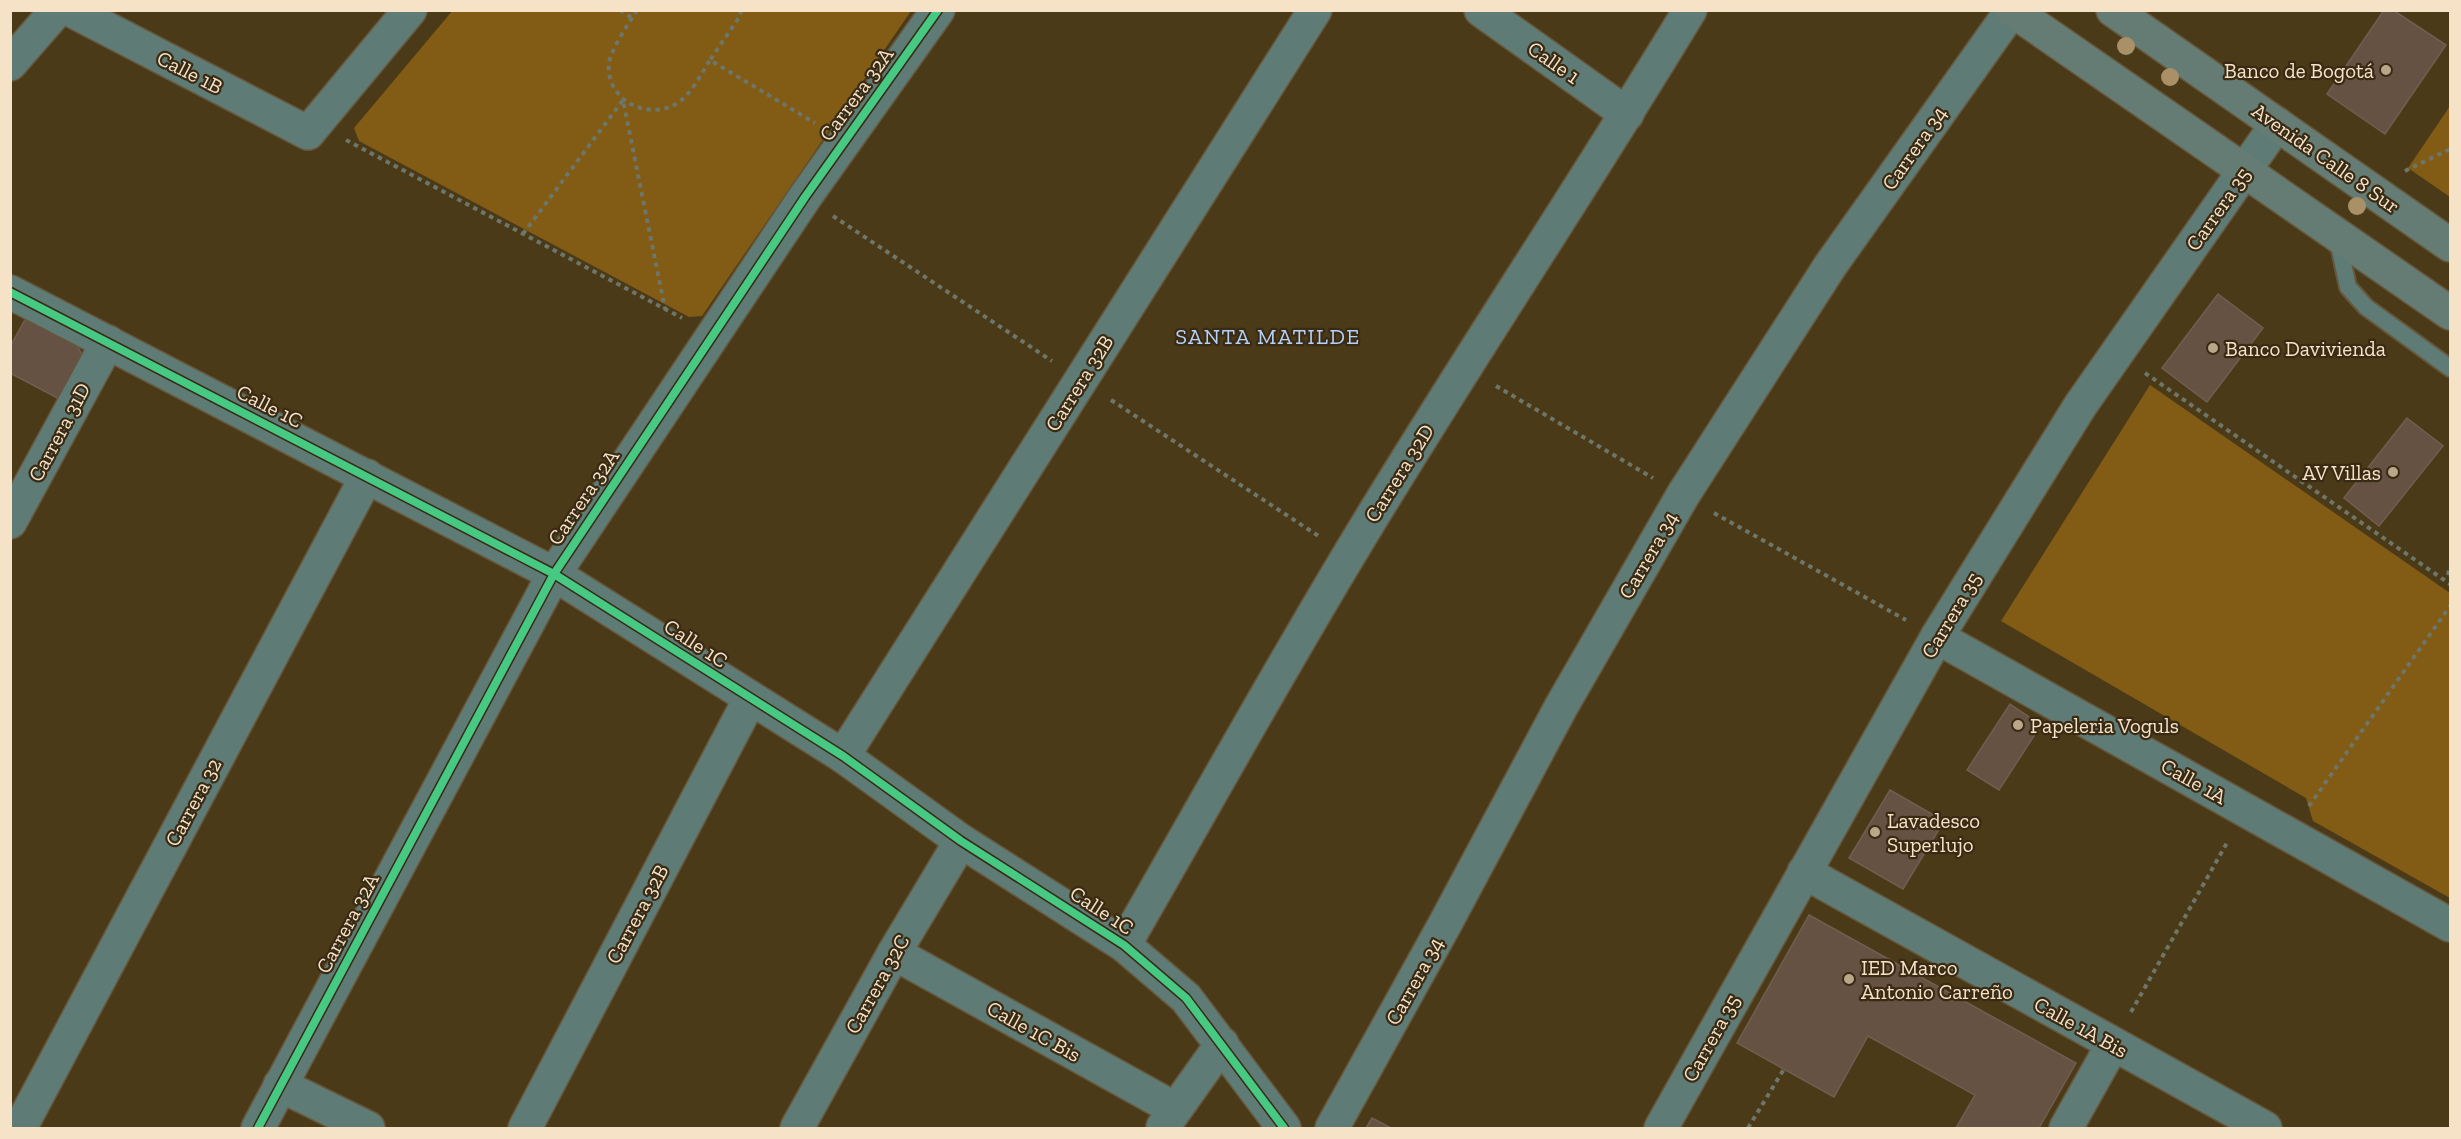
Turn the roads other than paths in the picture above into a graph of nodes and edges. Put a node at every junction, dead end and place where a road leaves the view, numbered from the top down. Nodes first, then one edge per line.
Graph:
1 (57, 10) edge
2 (71, 10) edge
3 (410, 10) edge
4 (938, 10) edge
5 (1315, 10) edge
6 (1481, 10) edge
7 (1690, 10) edge
8 (2012, 10) edge
9 (2113, 10) edge
10 (10, 64) edge
11 (1627, 114) junction
12 (2277, 124) junction
13 (2244, 171) junction
14 (2337, 235) junction
15 (2451, 245) edge
16 (10, 292) edge
17 (2451, 313) edge
18 (108, 342) junction
19 (2451, 368) edge
20 (367, 476) junction
21 (10, 522) edge
22 (554, 574) junction
23 (1937, 637) junction
24 (750, 699) junction
25 (843, 756) junction
26 (961, 841) junction
27 (1804, 872) junction
28 (2451, 926) edge
29 (1124, 945) junction
30 (894, 952) junction
31 (1222, 1044) junction
32 (2113, 1044) junction
33 (280, 1085) junction
34 (1168, 1119) edge
35 (20, 1128) edge
36 (258, 1128) edge
37 (368, 1128) edge
38 (525, 1128) edge
39 (797, 1128) edge
40 (1284, 1128) edge
41 (1332, 1128) edge
42 (1661, 1128) edge
43 (2066, 1128) edge
44 (2265, 1128) edge

1 - 10 street
2 - 3 street, Calle 1B
4 - 22 street, Carrera 32A
5 - 25 street, Carrera 32B
6 - 11 street, Calle 1
7 - 11 street, Carrera 32D
8 - 13 main road
8 - 41 street, Carrera 34
9 - 12 main road, Avenida Calle 8 Sur
11 - 29 street, Carrera 32D
12 - 13 street, Carrera 35
12 - 15 main road, Avenida Calle 8 Sur
13 - 14 main road
13 - 23 street, Carrera 35
14 - 17 main road
14 - 19 lane
16 - 18 street, Calle 1C
18 - 20 street, Calle 1C
18 - 21 street, Carrera 31D
20 - 22 street, Calle 1C
20 - 35 street, Carrera 32
22 - 24 street, Calle 1C
22 - 33 street, Carrera 32A
23 - 27 street, Carrera 35
23 - 28 street, Calle 1A
24 - 25 street, Calle 1C
24 - 38 street, Carrera 32B
25 - 26 street, Calle 1C
26 - 29 street, Calle 1C
26 - 30 street, Carrera 32C
27 - 32 street, Calle 1A Bis
27 - 42 street, Carrera 35
29 - 31 street, Calle 1C
30 - 34 street, Calle 1C Bis
30 - 39 street, Carrera 32C
31 - 34 street
31 - 40 street, Calle 1C
32 - 43 street
32 - 44 street, Calle 1A Bis
33 - 36 street, Carrera 32A
33 - 37 street

